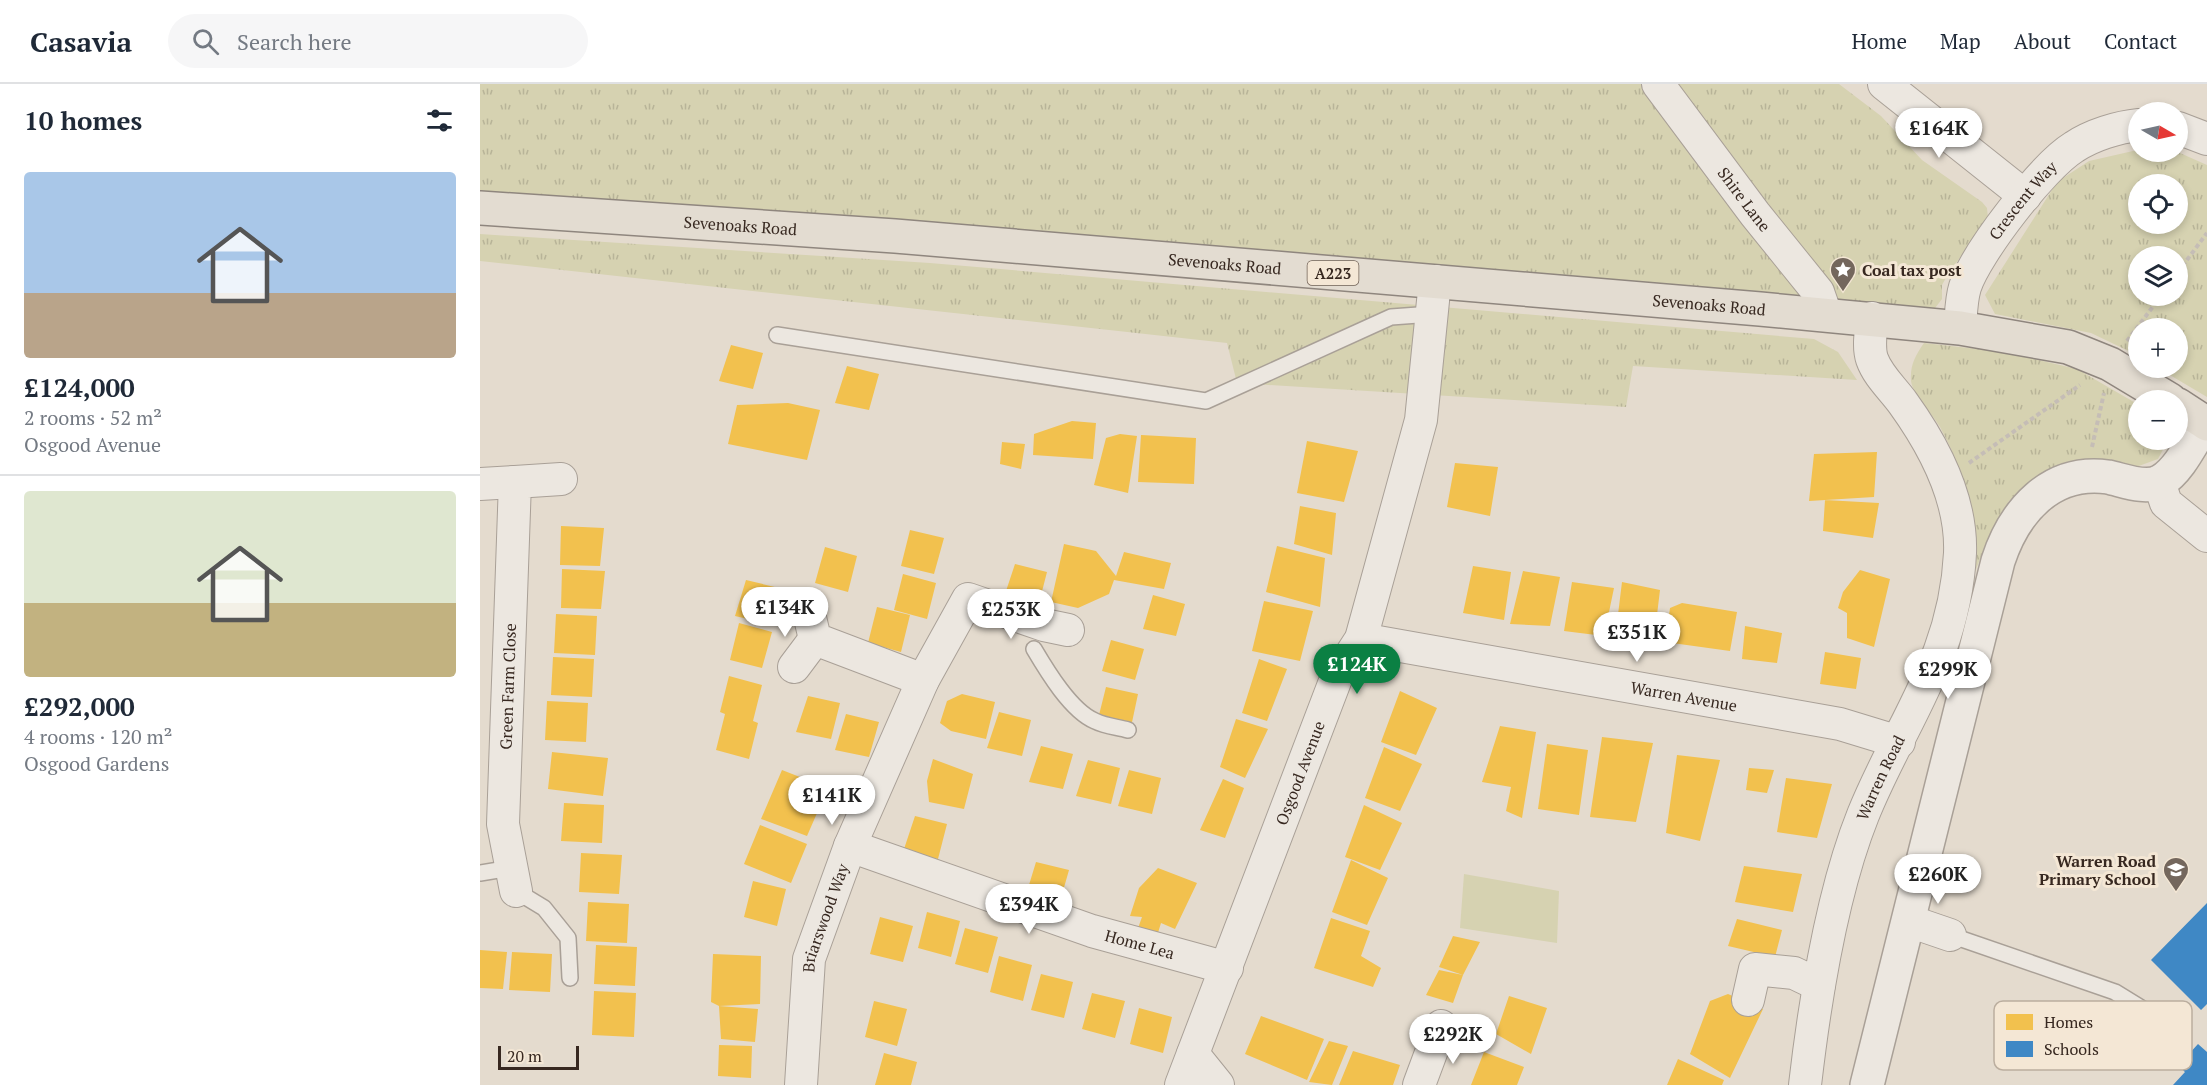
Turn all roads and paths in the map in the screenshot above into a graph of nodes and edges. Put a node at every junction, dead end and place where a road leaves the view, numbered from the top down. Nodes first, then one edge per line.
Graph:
1 (1658, 84) edge
2 (1884, 84) edge
3 (2128, 127) edge
4 (2188, 132) edge
5 (2207, 139) edge
6 (2025, 196) junction
7 (480, 208) edge
8 (2207, 233) edge
9 (2188, 259) edge
10 (1435, 281) junction
11 (1432, 314) junction
12 (1826, 315) junction
13 (1872, 318) junction
14 (1960, 328) junction
15 (777, 335) dead end
16 (2110, 364) junction
17 (2153, 390) edge
18 (2196, 417) edge
19 (561, 478) dead end
20 (1946, 479) junction
21 (515, 482) junction
22 (2159, 482) junction
23 (480, 484) edge
24 (2207, 536) edge
25 (807, 605) dead end
26 (1048, 635) joint
27 (815, 639) junction
28 (1361, 639) junction
29 (794, 667) dead end
30 (923, 680) junction
31 (1128, 730) dead end
32 (1899, 742) junction
33 (850, 846) junction
34 (480, 873) edge
35 (514, 880) junction
36 (1909, 921) junction
37 (1950, 935) joint
38 (1227, 968) junction
39 (570, 978) dead end
40 (1819, 985) junction
41 (1748, 1000) dead end
42 (2130, 1001) edge
43 (1441, 1026) dead end
44 (1193, 1054) junction
45 (801, 1085) edge
46 (1181, 1085) edge
47 (1218, 1085) edge
48 (1419, 1085) edge
49 (1805, 1085) edge
50 (1867, 1085) edge

1 - 12 street, Shire Lane
2 - 6 street
3 - 6 street, Crescent Way
4 - 5 street
6 - 14 street, Crescent Way
7 - 10 main road, Sevenoaks Road / A223
8 - 9 path
10 - 11 street, Osgood Avenue
10 - 12 main road, Sevenoaks Road / A223
11 - 15 lane
11 - 28 street, Osgood Avenue
12 - 13 main road, Sevenoaks Road / A223
13 - 14 main road, Sevenoaks Road / A223
13 - 20 street, Warren Road
14 - 16 main road, Sevenoaks Road / A223
16 - 17 main road, Sevenoaks Road / A223
16 - 20 path
18 - 22 street
19 - 21 street
20 - 32 street, Warren Road
21 - 23 street
21 - 35 street, Green Farm Close
22 - 24 street
22 - 36 street
25 - 27 street
26 - 30 street, Briarswood Way
26 - 31 lane
27 - 29 street
27 - 30 street
28 - 32 street, Warren Avenue
28 - 38 street, Osgood Avenue
30 - 33 street, Briarswood Way
32 - 40 street, Warren Road
33 - 38 street, Home Lea
33 - 45 street, Briarswood Way
34 - 35 lane
35 - 39 lane
36 - 37 street
36 - 50 street
37 - 42 lane
38 - 44 street, Osgood Avenue
40 - 41 street
40 - 49 street, Warren Road
43 - 48 street
44 - 46 street, Osgood Avenue
44 - 47 street

